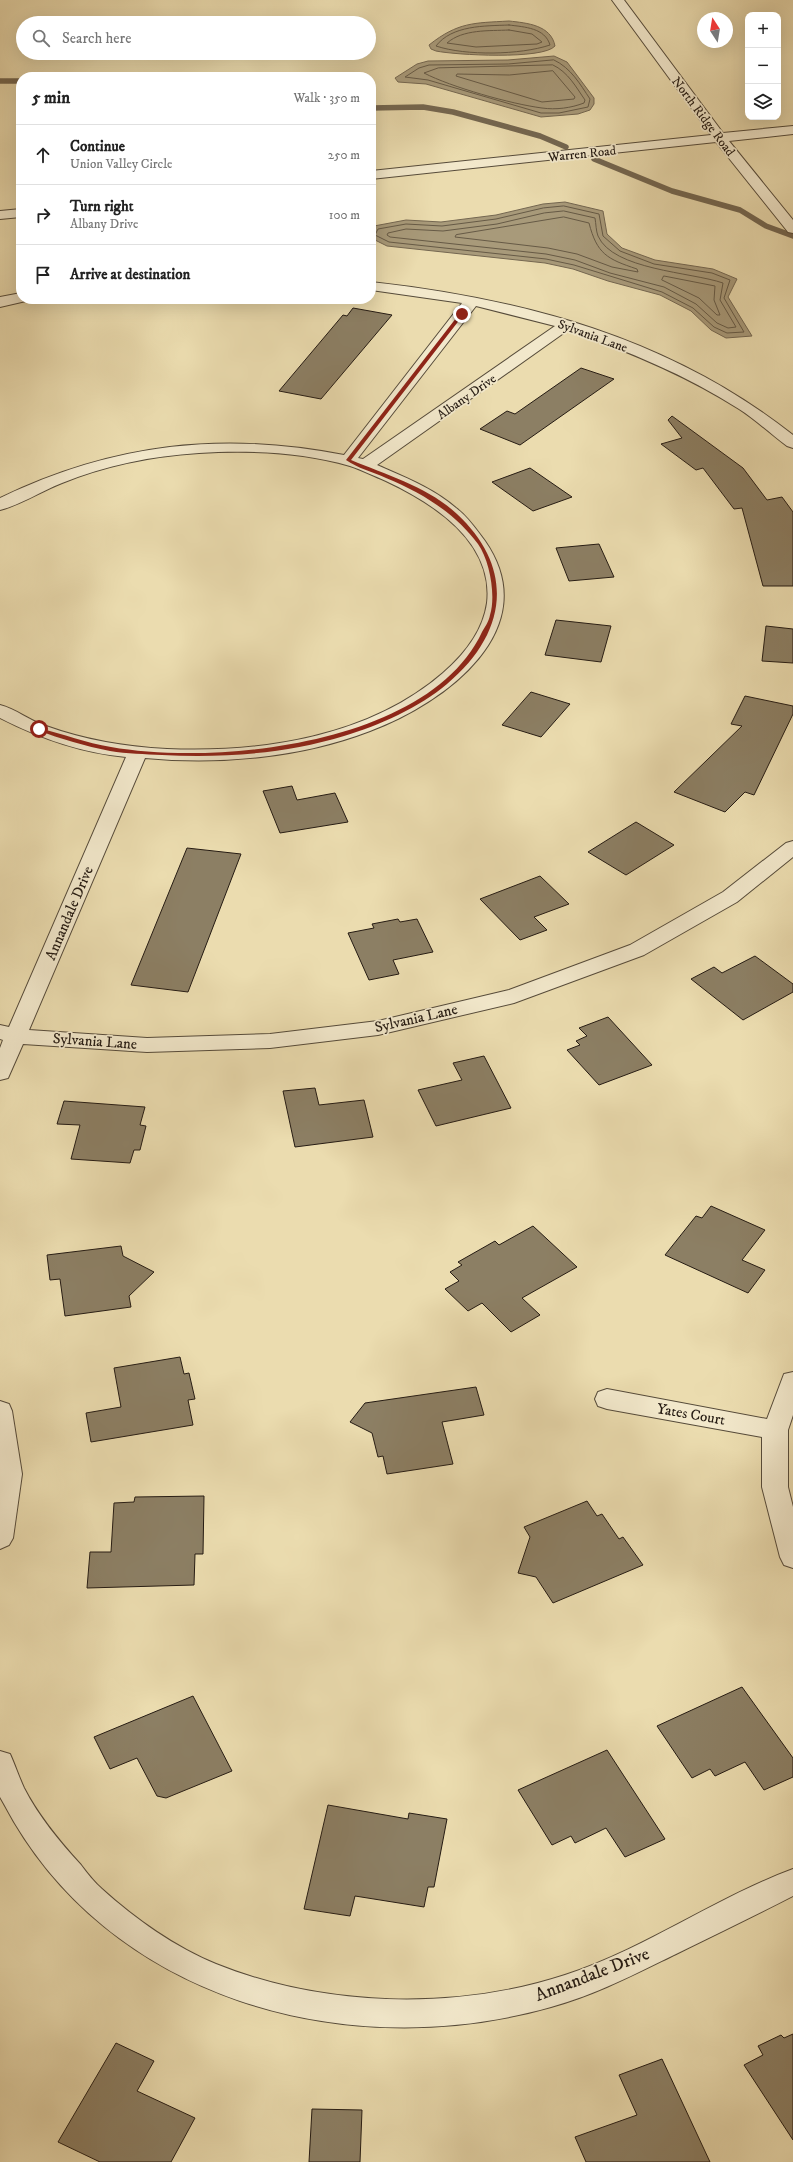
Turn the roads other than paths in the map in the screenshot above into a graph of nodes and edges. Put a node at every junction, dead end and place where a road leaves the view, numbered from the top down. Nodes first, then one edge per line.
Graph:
1 (618, 0) edge
2 (793, 130) edge
3 (720, 138) junction
4 (376, 174) edge
5 (16, 214) edge
6 (0, 216) edge
7 (793, 229) edge
8 (376, 287) edge
9 (16, 299) edge
10 (472, 301) junction
11 (0, 302) edge
12 (566, 325) junction
13 (793, 443) edge
14 (356, 463) junction
15 (0, 505) edge
16 (0, 711) edge
17 (138, 752) junction
18 (793, 847) edge
19 (8, 1034) edge
20 (0, 1073) edge
21 (793, 1381) edge
22 (607, 1399) dead end
23 (0, 1411) edge
24 (775, 1430) junction
25 (0, 1538) edge
26 (793, 1557) edge
27 (0, 1763) edge
28 (793, 1882) edge

1 - 3 street, North Ridge Road
2 - 3 street, Warren Road
3 - 4 street, Warren Road
3 - 7 street, North Ridge Road
5 - 6 street
8 - 10 street, Sylvania Lane
9 - 11 street
10 - 12 street, Sylvania Lane
10 - 14 street
12 - 13 street, Sylvania Lane
12 - 14 street, Albany Drive
14 - 15 street
14 - 17 street
16 - 17 street
17 - 19 street, Annandale Drive
18 - 19 street, Sylvania Lane
19 - 20 street, Annandale Drive
21 - 24 street
22 - 24 street, Yates Court
23 - 25 street
24 - 26 street
27 - 28 street, Annandale Drive

